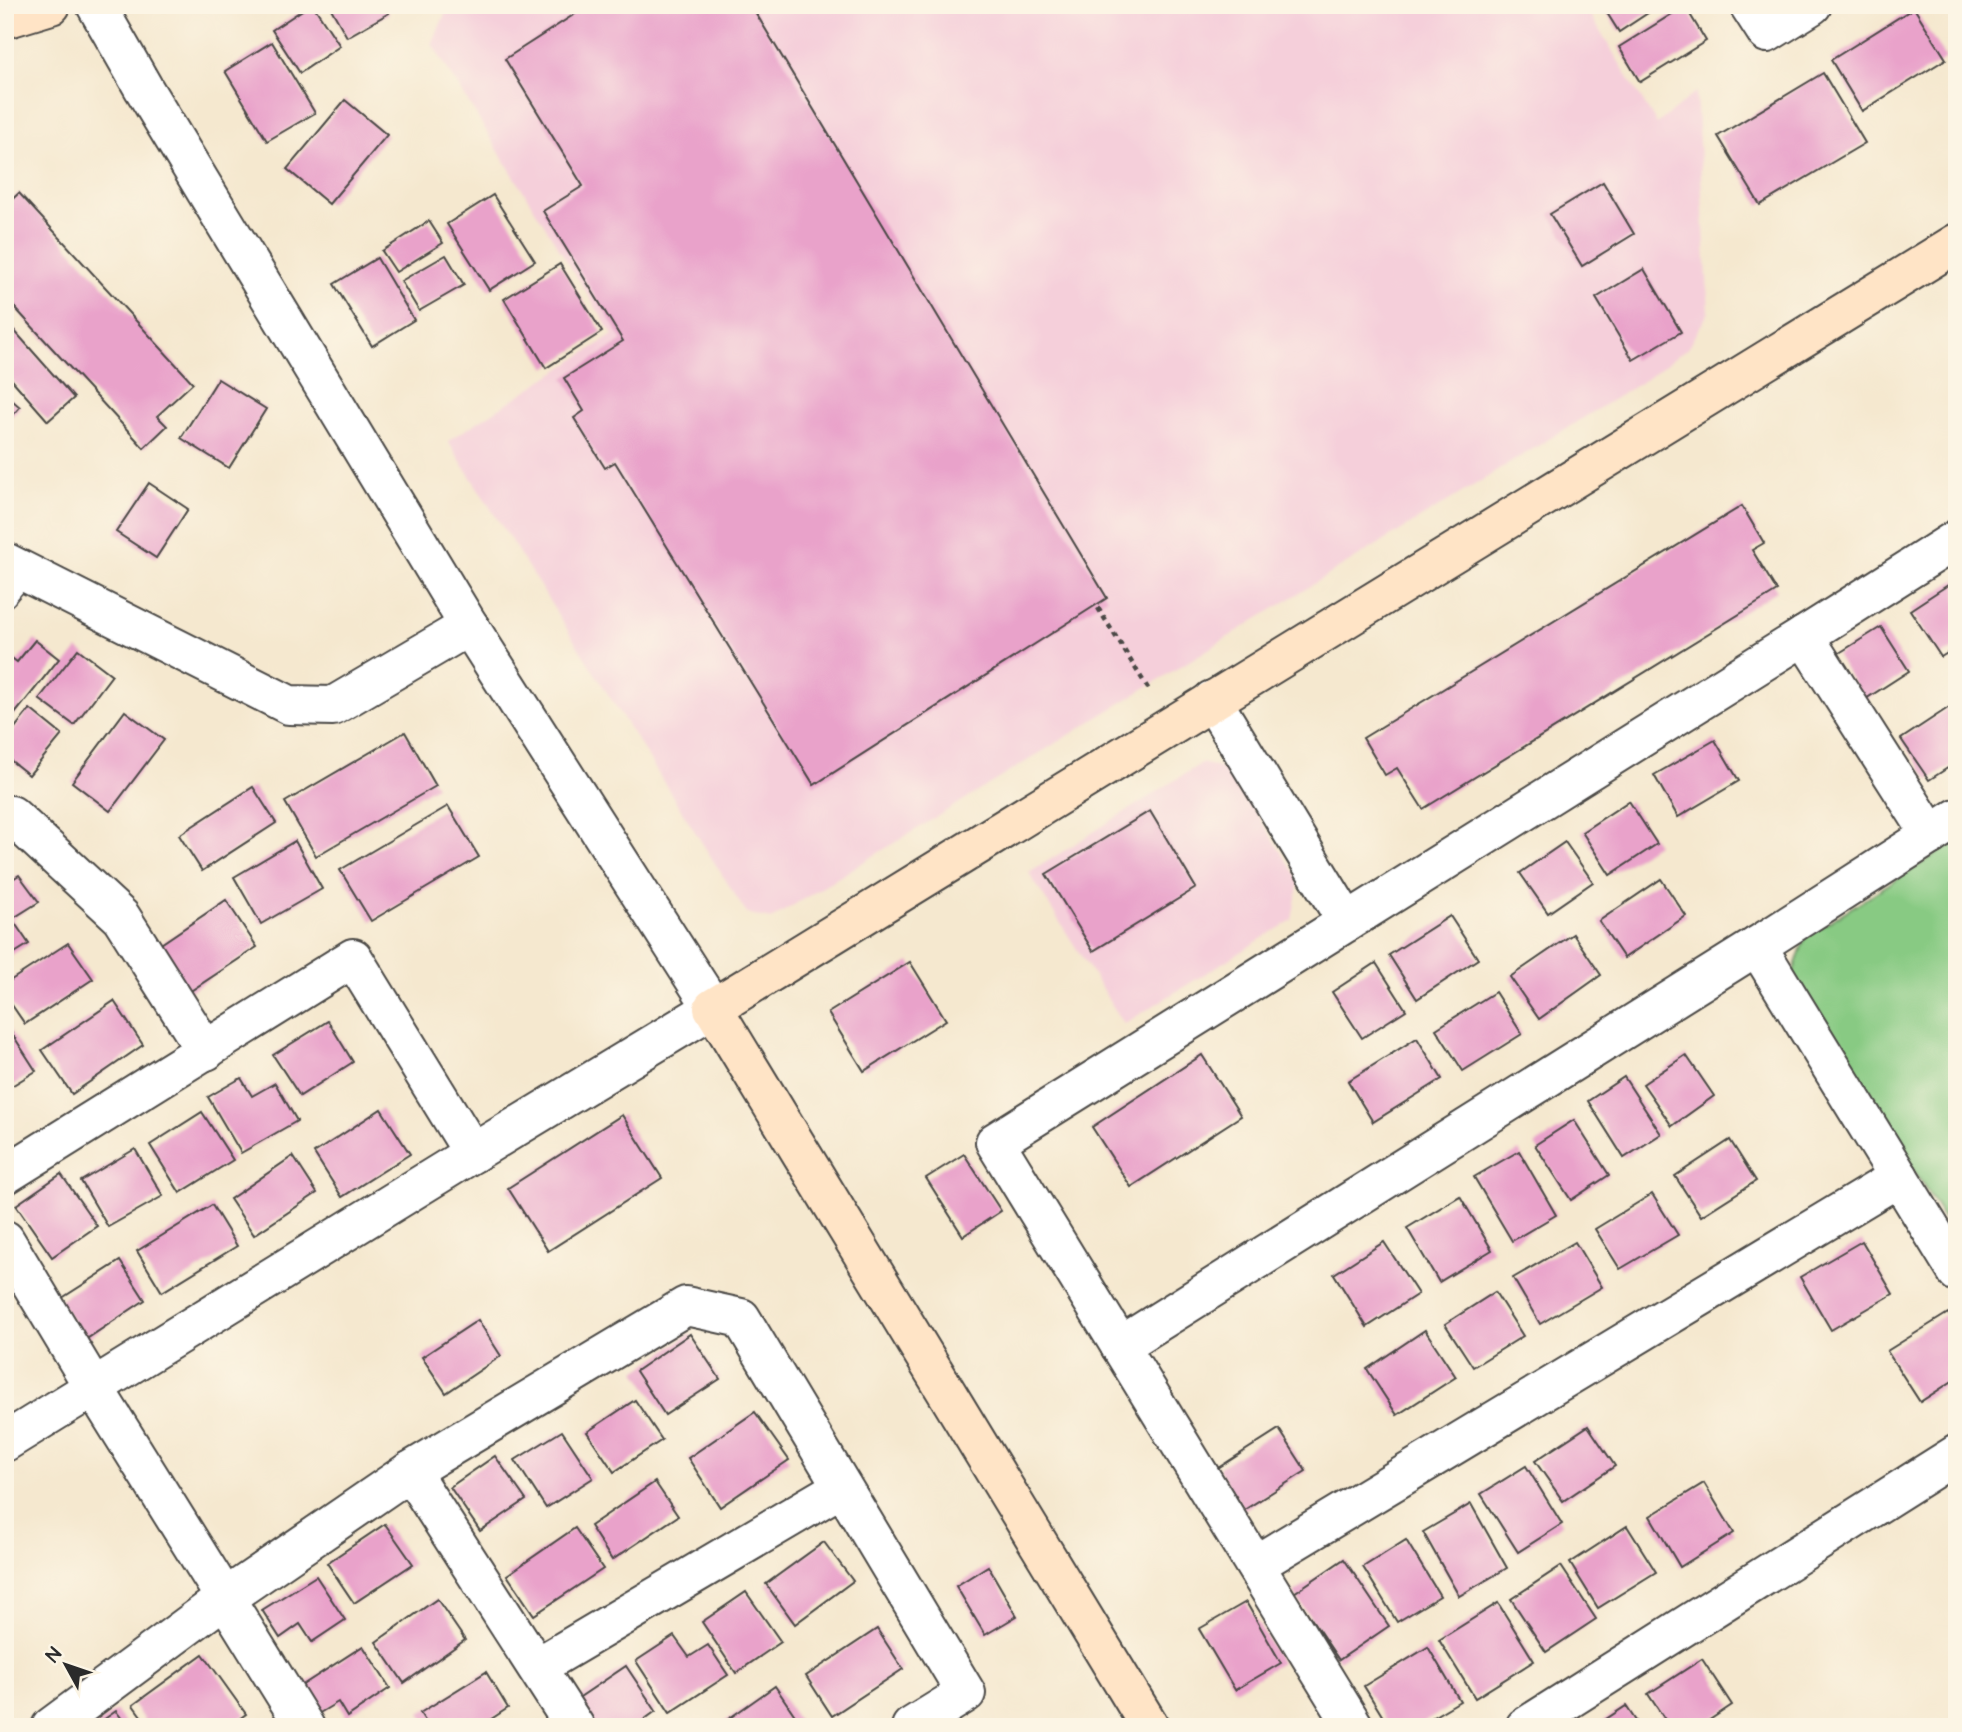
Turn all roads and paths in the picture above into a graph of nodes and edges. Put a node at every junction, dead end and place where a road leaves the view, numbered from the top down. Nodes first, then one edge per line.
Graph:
1 (51, 5) edge
2 (96, 5) edge
3 (1749, 5) edge
4 (1812, 5) edge
5 (5, 19) edge
6 (1957, 243) edge
7 (1957, 539) edge
8 (12, 576) edge
9 (1098, 608) dead end
10 (469, 626) junction
11 (1804, 636) junction
12 (1152, 695) dead end
13 (1212, 700) junction
14 (5, 822) edge
15 (1944, 827) edge
16 (1347, 922) junction
17 (1758, 946) junction
18 (713, 1008) junction
19 (206, 1051) junction
20 (473, 1153) junction
21 (5, 1175) edge
22 (1899, 1177) junction
23 (5, 1240) edge
24 (1957, 1272) edge
25 (1120, 1346) junction
26 (94, 1388) junction
27 (5, 1442) edge
28 (1957, 1454) edge
29 (410, 1471) junction
30 (842, 1487) junction
31 (1255, 1565) junction
32 (225, 1598) junction
33 (537, 1667) junction
34 (51, 1727) edge
35 (305, 1727) edge
36 (575, 1727) edge
37 (911, 1727) edge
38 (1150, 1727) edge
39 (1354, 1727) edge
40 (1525, 1727) edge

1 - 5 street
2 - 10 street
3 - 4 street
6 - 13 street
7 - 11 street
8 - 10 street
9 - 12 path
10 - 18 street
11 - 15 street
11 - 16 street
13 - 16 street
13 - 18 street
14 - 19 street
15 - 17 street
16 - 25 street
17 - 22 street
17 - 25 street
18 - 20 street
18 - 38 street
19 - 20 street
19 - 21 street
20 - 26 street
22 - 24 street
22 - 31 street
23 - 26 street
25 - 31 street
26 - 27 street
26 - 32 street
28 - 40 street
29 - 30 street
29 - 32 street
29 - 33 street
30 - 33 street
30 - 37 street
31 - 39 street
32 - 34 street
32 - 35 street
33 - 36 street

